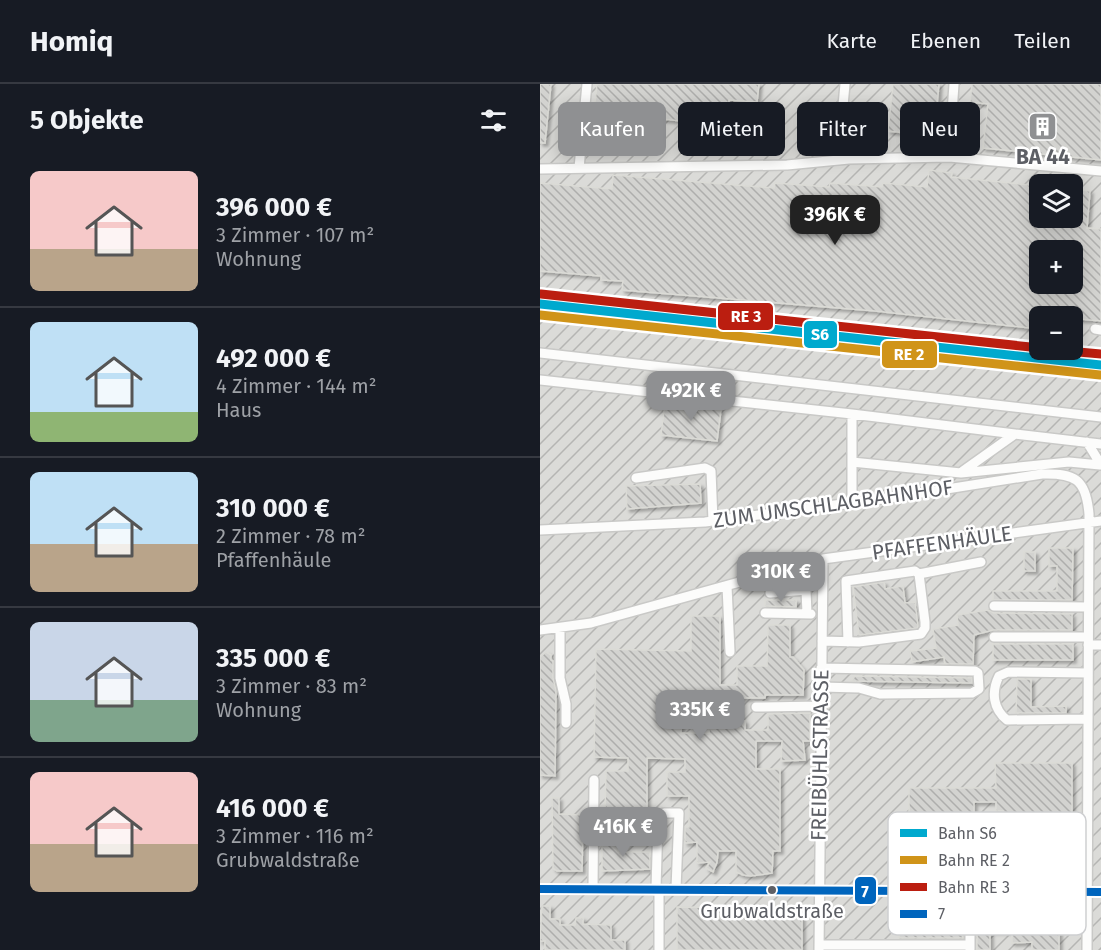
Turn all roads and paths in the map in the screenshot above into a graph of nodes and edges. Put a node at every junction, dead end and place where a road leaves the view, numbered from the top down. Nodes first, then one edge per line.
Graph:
1 (586, 84) edge
2 (845, 84) edge
3 (954, 84) edge
4 (949, 157) junction
5 (838, 160) junction
6 (579, 168) junction
7 (540, 169) edge
8 (1101, 171) edge
9 (540, 352) edge
10 (540, 380) edge
11 (852, 414) junction
12 (1101, 417) edge
13 (1015, 434) junction
14 (1087, 442) junction
15 (1101, 444) edge
16 (852, 462) junction
17 (1100, 465) edge
18 (961, 473) junction
19 (636, 478) dead end
20 (852, 503) junction
21 (713, 521) junction
22 (1101, 521) edge
23 (1089, 523) junction
24 (540, 530) edge
25 (823, 559) junction
26 (981, 562) dead end
27 (775, 573) junction
28 (919, 574) junction
29 (727, 586) junction
30 (783, 592) junction
31 (770, 593) dead end
32 (994, 606) dead end
33 (1088, 607) junction
34 (765, 613) dead end
35 (807, 614) junction
36 (822, 614) junction
37 (560, 628) junction
38 (540, 630) edge
39 (994, 637) dead end
40 (822, 641) junction
41 (1088, 641) junction
42 (848, 642) junction
43 (1101, 645) edge
44 (730, 652) dead end
45 (821, 668) junction
46 (842, 669) junction
47 (1088, 673) junction
48 (821, 687) junction
49 (841, 688) junction
50 (821, 706) junction
51 (756, 707) dead end
52 (1087, 719) junction
53 (566, 723) dead end
54 (594, 780) dead end
55 (540, 889) edge
56 (593, 889) junction
57 (658, 889) junction
58 (676, 889) junction
59 (819, 890) junction
60 (888, 891) edge
61 (1086, 892) junction
62 (1101, 892) edge
63 (819, 947) edge
64 (970, 948) edge
65 (659, 950) edge
66 (1086, 950) edge

1 - 6 street
2 - 5 street
3 - 4 street
4 - 5 street
4 - 8 street
5 - 6 street
6 - 7 street
9 - 12 street
10 - 11 street
11 - 13 street
11 - 16 street
13 - 14 street
13 - 18 street
14 - 15 street
14 - 17 street
16 - 18 street
16 - 20 street
17 - 18 street
19 - 21 street
20 - 21 street, ZUM UMSCHLAGBAHNHOF
20 - 23 street, ZUM UMSCHLAGBAHNHOF
21 - 24 street, ZUM UMSCHLAGBAHNHOF
22 - 23 street, PFAFFENHÄULE
23 - 25 street, PFAFFENHÄULE
23 - 33 street, ZUM UMSCHLAGBAHNHOF
25 - 27 street, PFAFFENHÄULE
25 - 36 street, FREIBÜHLSTRASSE
26 - 28 street
27 - 29 street, PFAFFENHÄULE
27 - 30 street
28 - 42 street
28 - 42 street
29 - 37 street, PFAFFENHÄULE
29 - 44 street
30 - 31 street
30 - 35 street
32 - 33 street
33 - 41 street, ZUM UMSCHLAGBAHNHOF
34 - 35 street
35 - 36 street
36 - 40 street, FREIBÜHLSTRASSE
37 - 38 street, PFAFFENHÄULE
37 - 53 street
39 - 41 street
40 - 42 street
40 - 45 street, FREIBÜHLSTRASSE
41 - 43 street
41 - 47 street, ZUM UMSCHLAGBAHNHOF
45 - 46 street
45 - 48 street, FREIBÜHLSTRASSE
46 - 49 street
46 - 49 street
47 - 52 street, ZUM UMSCHLAGBAHNHOF
47 - 52 street
48 - 49 street
48 - 50 street, FREIBÜHLSTRASSE
50 - 51 street
50 - 59 street, FREIBÜHLSTRASSE
52 - 61 street, ZUM UMSCHLAGBAHNHOF
54 - 56 street
55 - 56 street
56 - 57 street
57 - 58 street
57 - 58 street
57 - 65 street
58 - 59 street
59 - 60 street
59 - 63 street, FREIBÜHLSTRASSE
61 - 62 street
61 - 66 street, ZUM UMSCHLAGBAHNHOF
63 - 64 street

